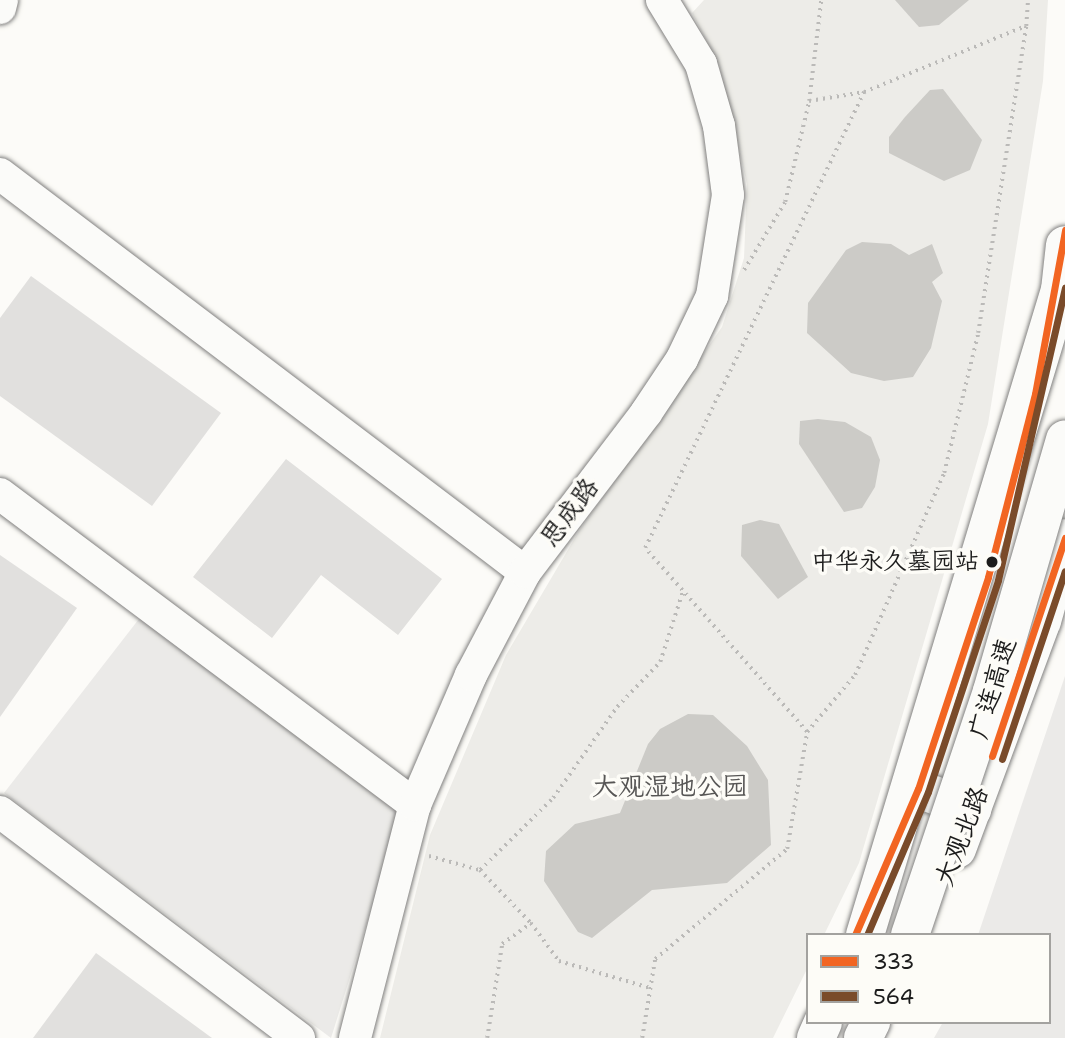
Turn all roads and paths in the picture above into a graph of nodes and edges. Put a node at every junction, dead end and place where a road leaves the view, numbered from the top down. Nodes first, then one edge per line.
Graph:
1 (2, 0) edge
2 (662, 0) edge
3 (821, 0) edge
4 (1028, 0) edge
5 (0, 8) edge
6 (1026, 26) junction
7 (864, 92) junction
8 (808, 101) junction
9 (0, 174) edge
10 (1065, 230) edge
11 (1065, 245) edge
12 (737, 281) dead end
13 (1065, 439) edge
14 (0, 494) edge
15 (1065, 538) edge
16 (525, 572) junction
17 (683, 591) junction
18 (807, 732) junction
19 (918, 789) junction
20 (415, 805) junction
21 (972, 810) junction
22 (0, 812) edge
23 (401, 848) junction
24 (893, 850) junction
25 (480, 870) junction
26 (947, 874) junction
27 (531, 923) junction
28 (856, 933) edge
29 (866, 933) edge
30 (911, 933) edge
31 (923, 933) edge
32 (650, 988) junction
33 (299, 1038) edge
34 (355, 1038) edge
35 (488, 1038) edge
36 (642, 1038) edge

1 - 5 street
2 - 16 street, 思成路
3 - 8 path
4 - 6 path
6 - 7 path
6 - 18 path
7 - 8 path
7 - 17 path
8 - 12 path
9 - 16 street
10 - 19 main road
11 - 29 main road, 广连高速, bridge
13 - 30 main road, 广连高速, bridge
14 - 20 street
15 - 21 main road, 大观北路
16 - 20 street, 思成路
17 - 18 path
17 - 25 path
18 - 32 path
19 - 21 main road
19 - 24 main road
20 - 23 street, 思成路
21 - 26 main road, 大观北路
22 - 33 street
23 - 25 path
23 - 34 street, 思成路
24 - 26 main road
24 - 28 main road
25 - 27 path
26 - 31 main road, 大观北路
27 - 32 path
27 - 35 path
32 - 36 path

